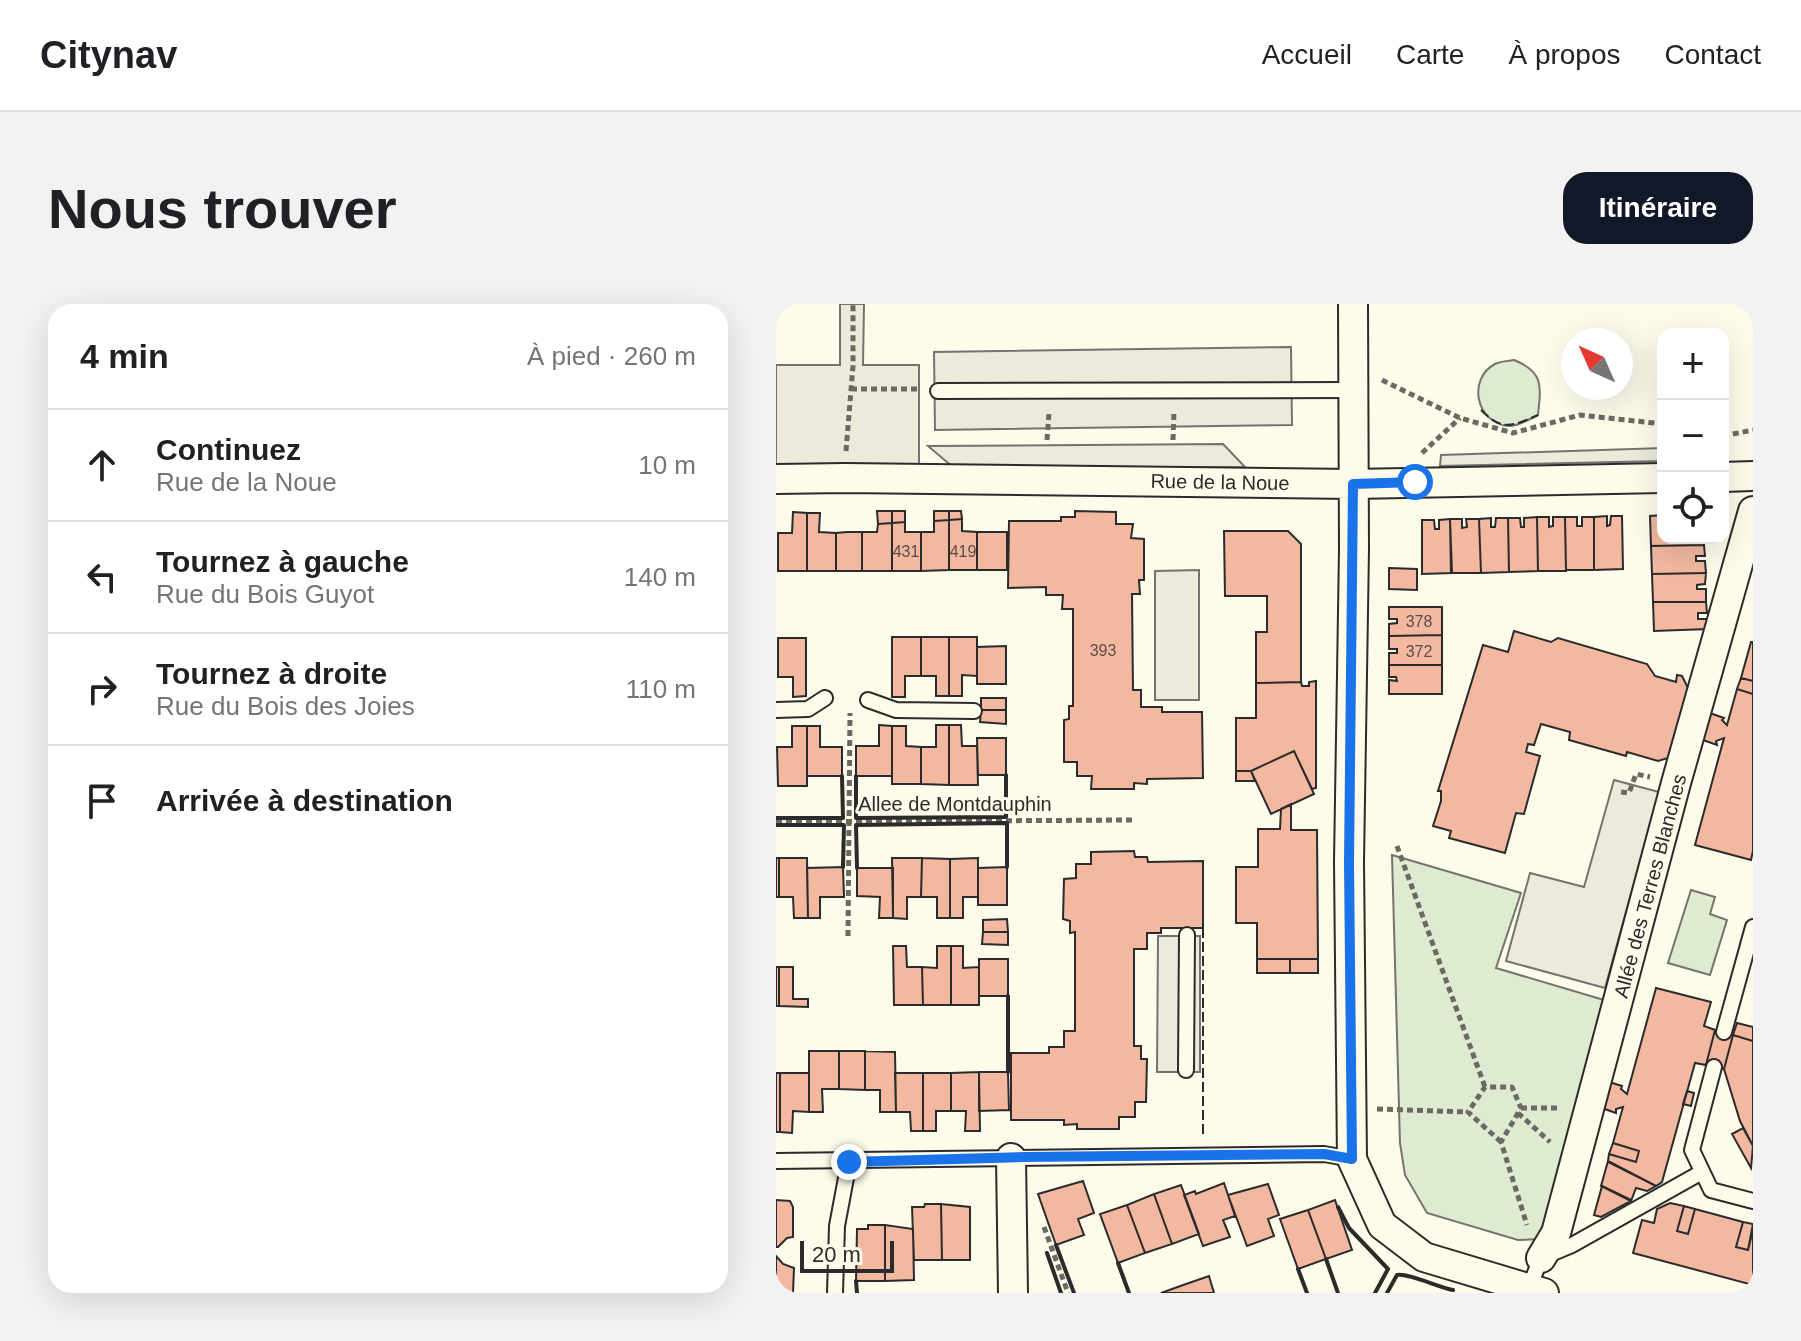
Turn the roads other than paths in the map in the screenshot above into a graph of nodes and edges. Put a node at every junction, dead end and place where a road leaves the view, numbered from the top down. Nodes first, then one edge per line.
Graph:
1 (1353, 304) edge
2 (1352, 390) junction
3 (940, 391) road end
4 (1753, 476) edge
5 (1729, 477) edge
6 (1657, 478) edge
7 (776, 479) edge
8 (1353, 484) junction
9 (1753, 511) edge
10 (825, 698) dead end
11 (868, 700) dead end
12 (776, 710) edge
13 (974, 711) dead end
14 (1753, 927) edge
15 (1187, 935) dead end
16 (1724, 1032) dead end
17 (1714, 1067) dead end
18 (1186, 1070) dead end
19 (1011, 1158) junction
20 (1352, 1159) junction
21 (776, 1161) edge
22 (849, 1162) junction
23 (1702, 1172) junction
24 (1753, 1201) edge
25 (1543, 1254) junction
26 (1536, 1290) edge
27 (835, 1293) edge
28 (1013, 1293) edge

1 - 2 street
2 - 3 lane
2 - 8 street
4 - 5 street
6 - 8 street, Rue de la Noue
7 - 8 street, Rue de la Noue
8 - 20 street
9 - 25 street, Allée des Terres Blanches
10 - 12 lane
11 - 13 lane
14 - 16 lane
15 - 18 lane
17 - 23 lane
19 - 20 lane
19 - 22 lane
19 - 28 street
20 - 26 street
21 - 22 lane
22 - 27 lane
23 - 24 lane
23 - 25 lane
25 - 26 lane

